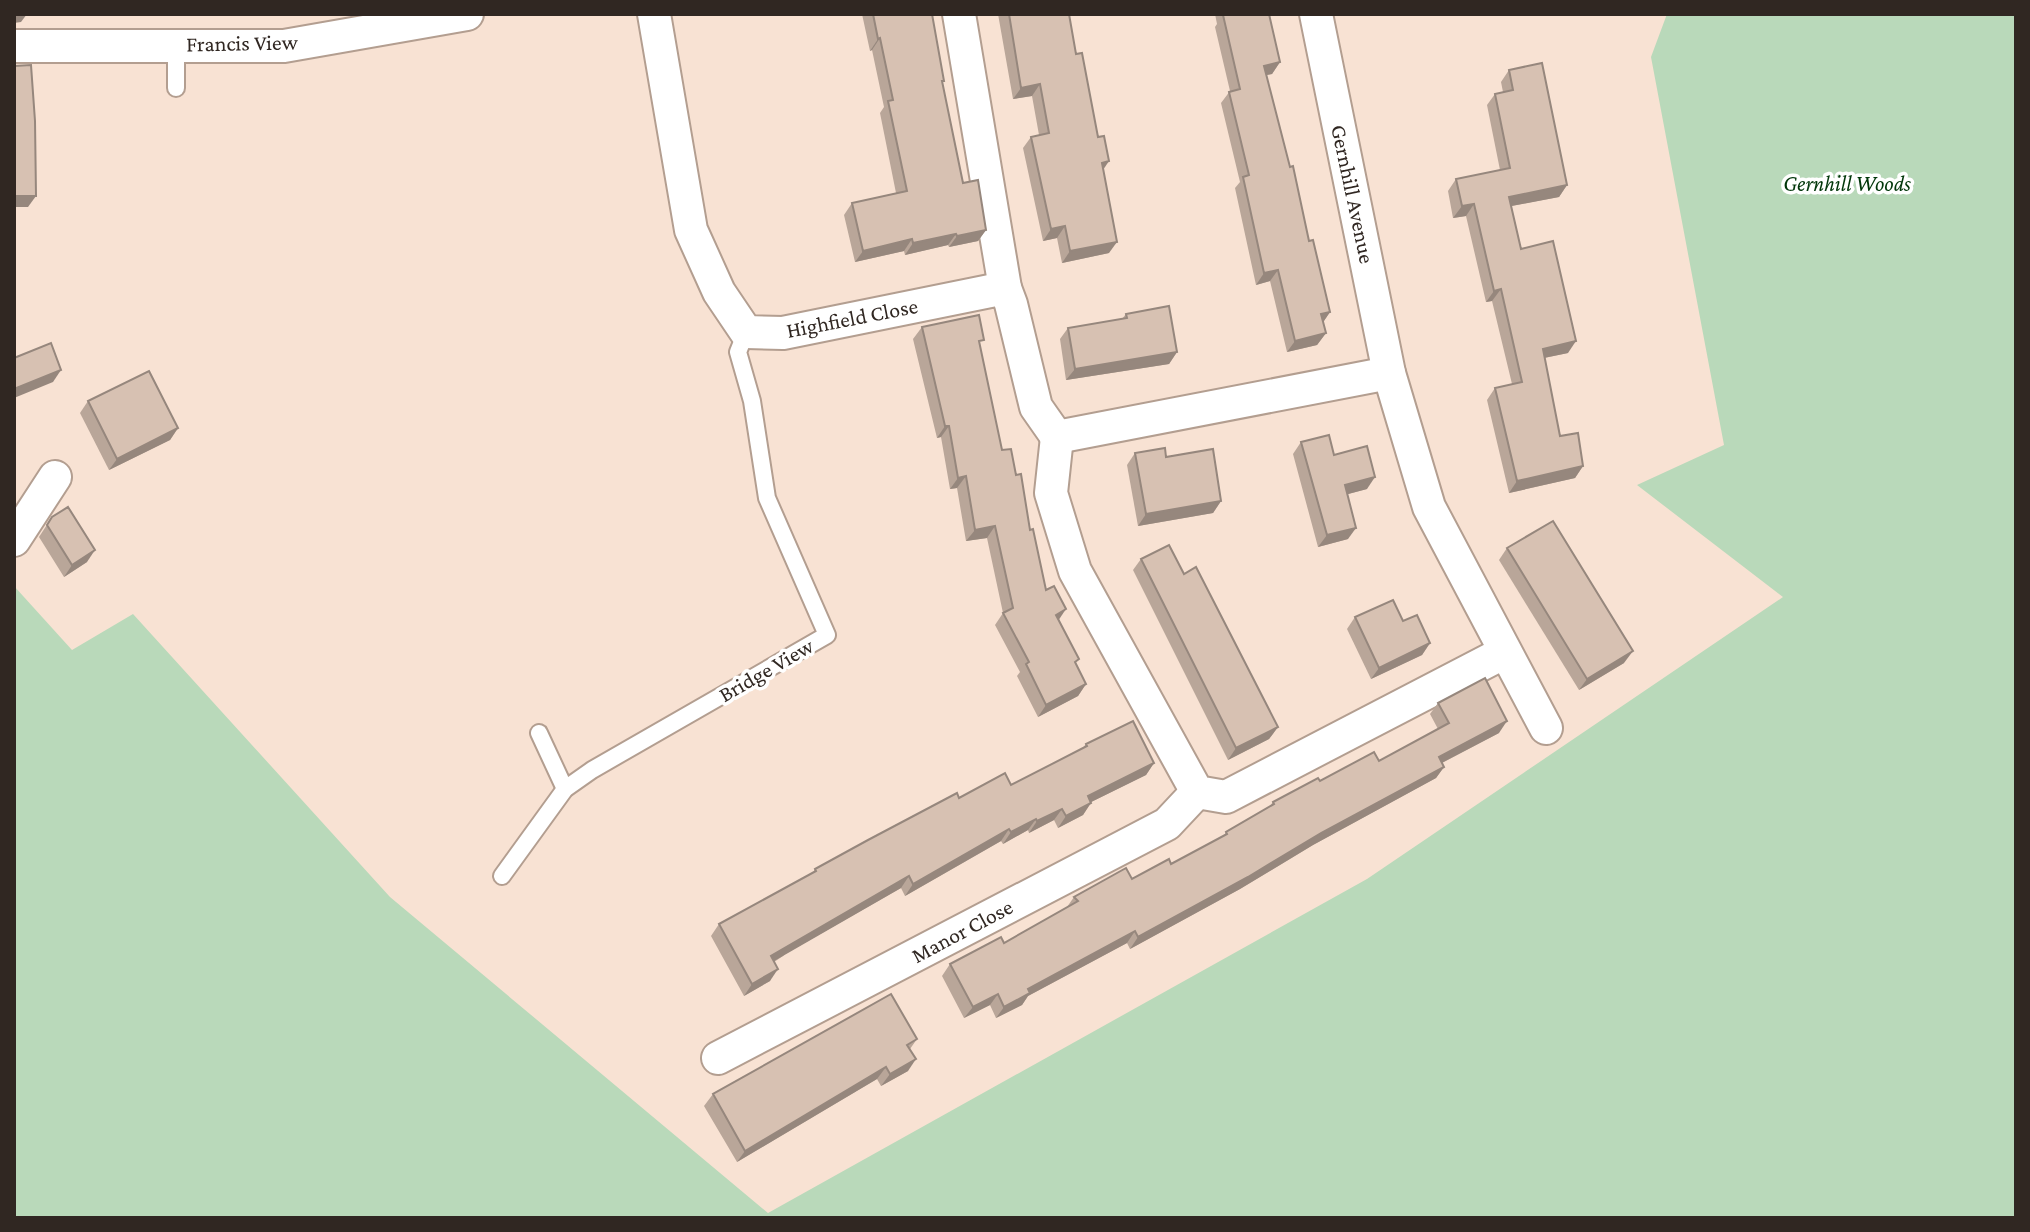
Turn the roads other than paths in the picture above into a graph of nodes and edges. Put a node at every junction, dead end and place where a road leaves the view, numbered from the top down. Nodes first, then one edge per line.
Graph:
1 (467, 14) edge
2 (654, 14) edge
3 (959, 14) edge
4 (1316, 14) edge
5 (176, 45) junction
6 (14, 46) edge
7 (176, 88) dead end
8 (1005, 288) junction
9 (746, 332) junction
10 (1389, 373) junction
11 (1057, 437) junction
12 (55, 477) dead end
13 (14, 540) edge
14 (1505, 652) junction
15 (1546, 728) dead end
16 (539, 733) dead end
17 (565, 789) junction
18 (1197, 792) junction
19 (502, 876) dead end
20 (718, 1058) dead end

1 - 5 street, Francis View
2 - 9 street
3 - 8 street
4 - 10 street, Gernhill Avenue
5 - 6 street, Francis View
5 - 7 lane
8 - 9 street, Highfield Close
8 - 11 street
9 - 17 lane, Bridge View
10 - 11 street
10 - 14 street, Gernhill Avenue
11 - 18 street
12 - 13 street
14 - 15 street, Gernhill Avenue
14 - 18 street
16 - 17 lane
17 - 19 lane, Bridge View
18 - 20 street, Manor Close

